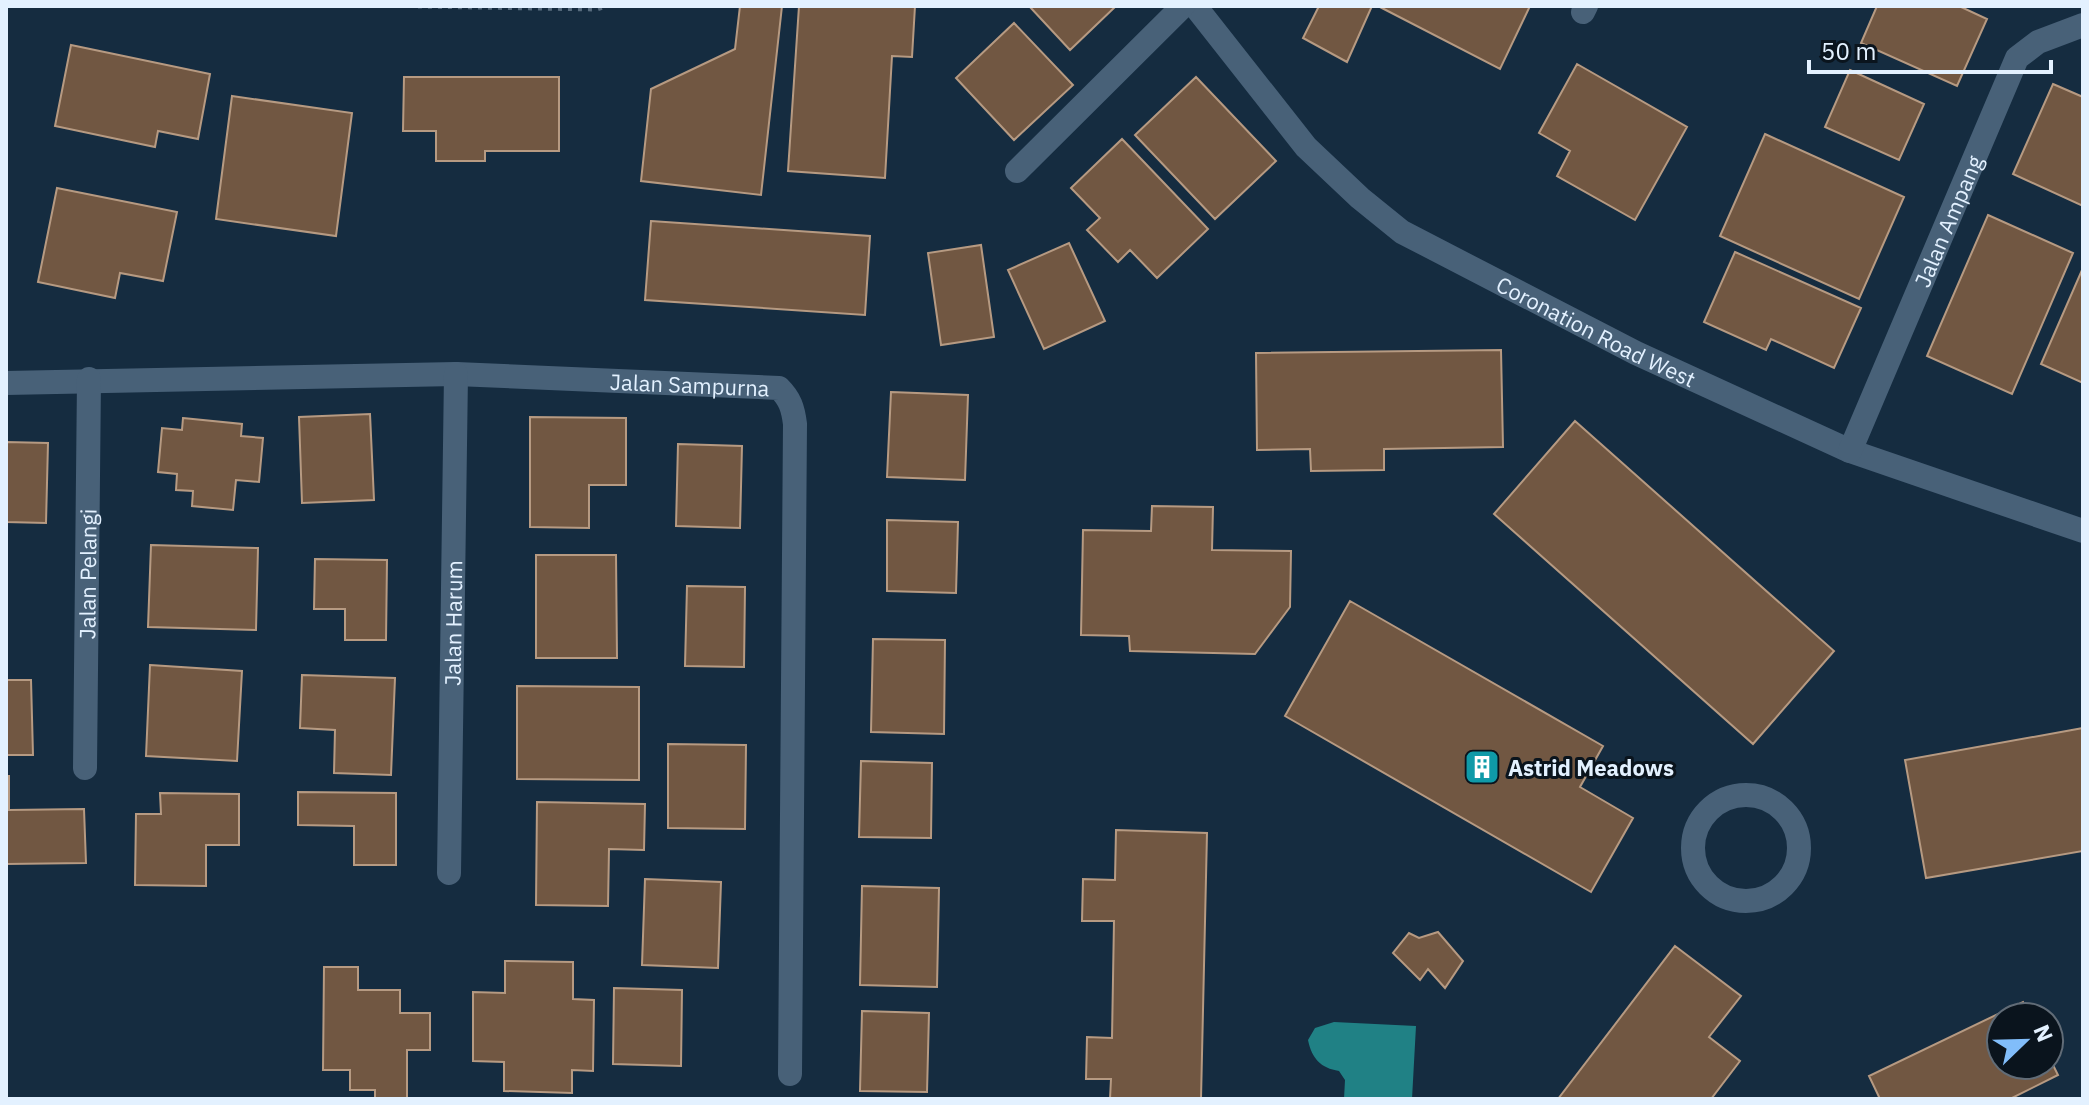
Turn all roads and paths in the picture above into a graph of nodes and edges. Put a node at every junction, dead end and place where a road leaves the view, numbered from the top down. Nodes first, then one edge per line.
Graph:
1 (418, 6) edge
2 (606, 6) edge
3 (1183, 6) edge
4 (1195, 6) edge
5 (2083, 25) edge
6 (1017, 171) dead end
7 (456, 374) junction
8 (89, 379) junction
9 (6, 383) edge
10 (1850, 451) junction
11 (2083, 531) edge
12 (85, 768) dead end
13 (1788, 815) joint
14 (449, 873) dead end
15 (790, 1074) dead end

1 - 2 path
3 - 6 street
4 - 10 street, Coronation Road West
5 - 10 street, Jalan Ampang
7 - 8 street, Jalan Sampurna
7 - 14 street, Jalan Harum
7 - 15 street, Jalan Sampurna
8 - 9 street, Jalan Sampurna
8 - 12 street, Jalan Pelangi
10 - 11 street, Coronation Road West
13 - 13 street

